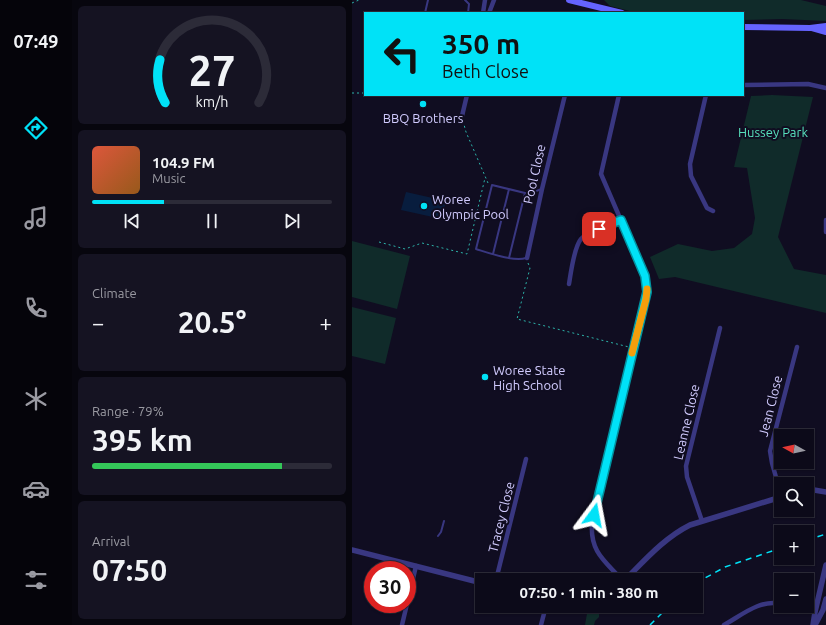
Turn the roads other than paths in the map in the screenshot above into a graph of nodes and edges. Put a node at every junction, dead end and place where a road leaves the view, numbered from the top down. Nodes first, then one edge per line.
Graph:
1 (428, 0) edge
2 (466, 0) edge
3 (485, 0) edge
4 (494, 0) edge
5 (569, 0) edge
6 (425, 12) edge
7 (468, 12) edge
8 (483, 12) edge
9 (489, 12) edge
10 (618, 12) edge
11 (826, 26) edge
12 (744, 27) edge
13 (810, 28) junction
14 (826, 32) edge
15 (744, 85) edge
16 (826, 88) edge
17 (466, 96) edge
18 (565, 96) edge
19 (619, 96) edge
20 (706, 96) edge
21 (462, 116) road end
22 (509, 189) junction
23 (542, 189) junction
24 (525, 193) junction
25 (713, 211) dead end
26 (621, 220) junction
27 (826, 220) edge
28 (826, 232) edge
29 (493, 254) junction
30 (509, 258) junction
31 (527, 258) joint
32 (569, 284) dead end
33 (720, 328) dead end
34 (797, 347) dead end
35 (526, 459) dead end
36 (776, 477) edge
37 (814, 490) edge
38 (826, 492) edge
39 (774, 498) edge
40 (444, 521) dead end
41 (702, 521) junction
42 (438, 536) dead end
43 (352, 550) edge
44 (396, 561) edge
45 (826, 565) edge
46 (416, 566) edge
47 (498, 573) edge
48 (616, 573) edge
49 (632, 573) edge
50 (475, 581) edge
51 (826, 600) edge
52 (774, 603) edge
53 (815, 612) junction
54 (405, 613) edge
55 (544, 613) edge
56 (821, 614) junction
57 (402, 625) edge
58 (541, 625) edge
59 (724, 625) edge
60 (814, 625) edge

1 - 6 lane
2 - 7 lane
3 - 8 street
4 - 9 street
5 - 10 main road
11 - 13 main road
12 - 13 main road
13 - 14 main road
15 - 16 street
17 - 21 street
18 - 23 street, Pool Close
19 - 26 street
20 - 25 street
22 - 24 lane
22 - 29 lane
22 - 29 lane
23 - 24 lane
23 - 31 street, Pool Close
24 - 30 lane
26 - 32 street
26 - 48 street
27 - 28 street
29 - 30 lane
30 - 31 lane
33 - 41 street, Leanne Close
34 - 36 street, Jean Close
35 - 47 street, Tracey Close
37 - 38 street
39 - 41 street
40 - 42 lane
41 - 49 street
43 - 44 street
45 - 53 street
46 - 50 street
51 - 56 street
52 - 59 street
53 - 56 street
53 - 60 street
54 - 57 street
55 - 58 street
56 - 60 street

